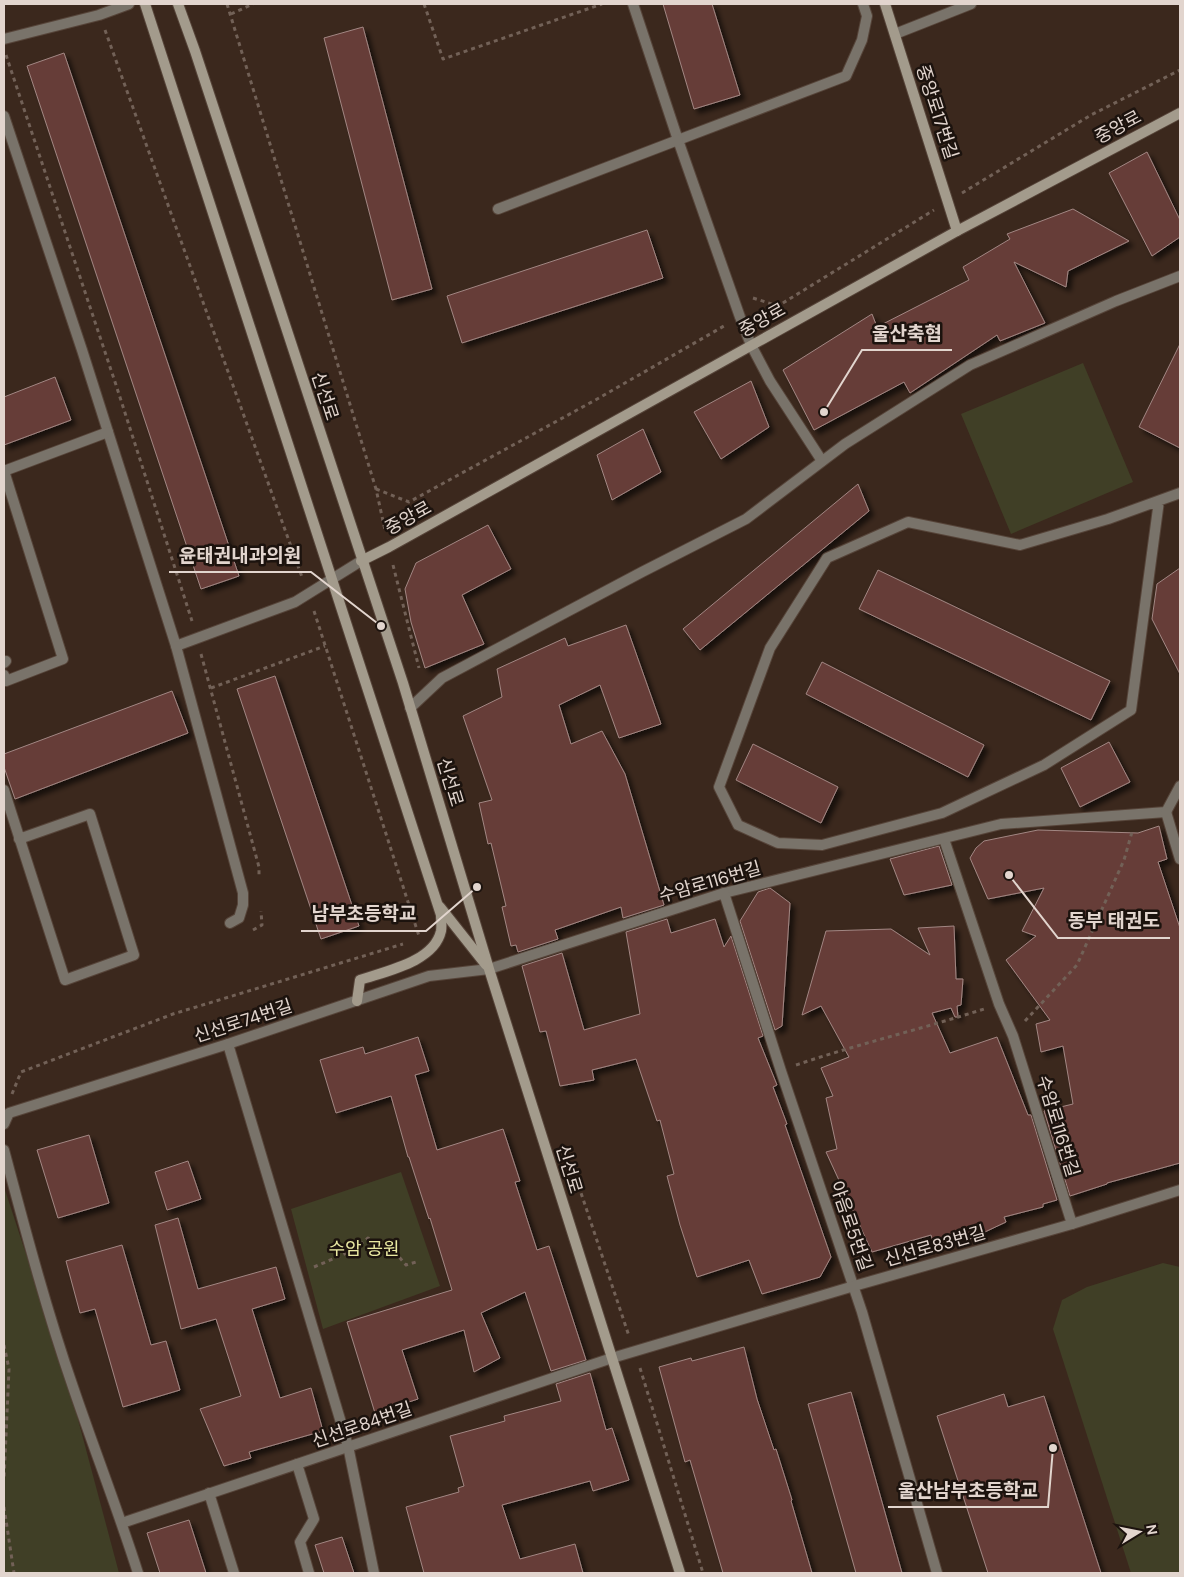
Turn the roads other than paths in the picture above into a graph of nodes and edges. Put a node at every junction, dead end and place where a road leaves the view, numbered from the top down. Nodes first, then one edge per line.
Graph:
1 (129, 4) edge
2 (145, 4) edge
3 (178, 4) edge
4 (633, 4) edge
5 (863, 4) edge
6 (885, 4) edge
7 (971, 4) edge
8 (895, 34) junction
9 (4, 40) edge
10 (1180, 113) edge
11 (4, 116) edge
12 (678, 140) junction
13 (498, 209) dead end
14 (957, 231) junction
15 (1180, 276) edge
16 (751, 345) junction
17 (108, 432) junction
18 (822, 461) junction
19 (4, 471) edge
20 (1180, 493) edge
21 (1159, 501) junction
22 (361, 561) junction
23 (333, 578) junction
24 (176, 646) junction
25 (4, 675) edge
26 (410, 708) junction
27 (1180, 786) edge
28 (4, 790) edge
29 (1166, 812) junction
30 (18, 839) junction
31 (944, 839) junction
32 (1180, 859) edge
33 (724, 892) junction
34 (438, 904) junction
35 (230, 923) dead end
36 (489, 969) junction
37 (358, 1000) junction
38 (228, 1044) junction
39 (4, 1124) edge
40 (4, 1150) edge
41 (1180, 1190) edge
42 (1072, 1224) junction
43 (854, 1286) junction
44 (612, 1358) junction
45 (348, 1446) junction
46 (297, 1464) junction
47 (209, 1493) junction
48 (122, 1523) junction
49 (138, 1573) edge
50 (234, 1573) edge
51 (309, 1573) edge
52 (374, 1573) edge
53 (680, 1573) edge
54 (937, 1573) edge

1 - 9 street
2 - 23 main road
3 - 22 main road, 신선로
4 - 12 street
5 - 12 street
6 - 8 main road, 중앙로17번길
7 - 8 street
8 - 14 main road, 중앙로17번길
10 - 14 main road, 중앙로
11 - 17 street
12 - 13 street
12 - 16 street
14 - 16 main road, 중앙로
15 - 18 street
16 - 18 street
16 - 22 main road, 중앙로
17 - 19 street
17 - 24 street
18 - 26 street
19 - 25 street
20 - 21 street
21 - 21 street
22 - 23 street
22 - 26 main road, 신선로
23 - 24 street
23 - 34 main road
24 - 35 street
26 - 36 main road, 신선로
27 - 29 street
28 - 30 street
29 - 31 street, 수암로116번길
29 - 32 street
30 - 30 street
31 - 33 street, 수암로116번길
31 - 42 street, 수암로116번길
33 - 36 street, 수암로116번길
33 - 43 street, 야음로5번길
34 - 36 main road
34 - 37 main road
36 - 37 street, 신선로74번길
36 - 44 main road, 신선로
37 - 38 street, 신선로74번길
38 - 39 street, 신선로74번길
38 - 45 street
40 - 48 street
41 - 42 street, 신선로83번길
42 - 43 street, 신선로83번길
43 - 44 street, 신선로83번길
43 - 54 street, 야음로5번길
44 - 45 street, 신선로84번길
44 - 53 main road, 신선로
45 - 46 street, 신선로84번길
45 - 52 street
46 - 47 street, 신선로84번길
46 - 51 street
47 - 48 street, 신선로84번길
47 - 50 street
48 - 49 street

